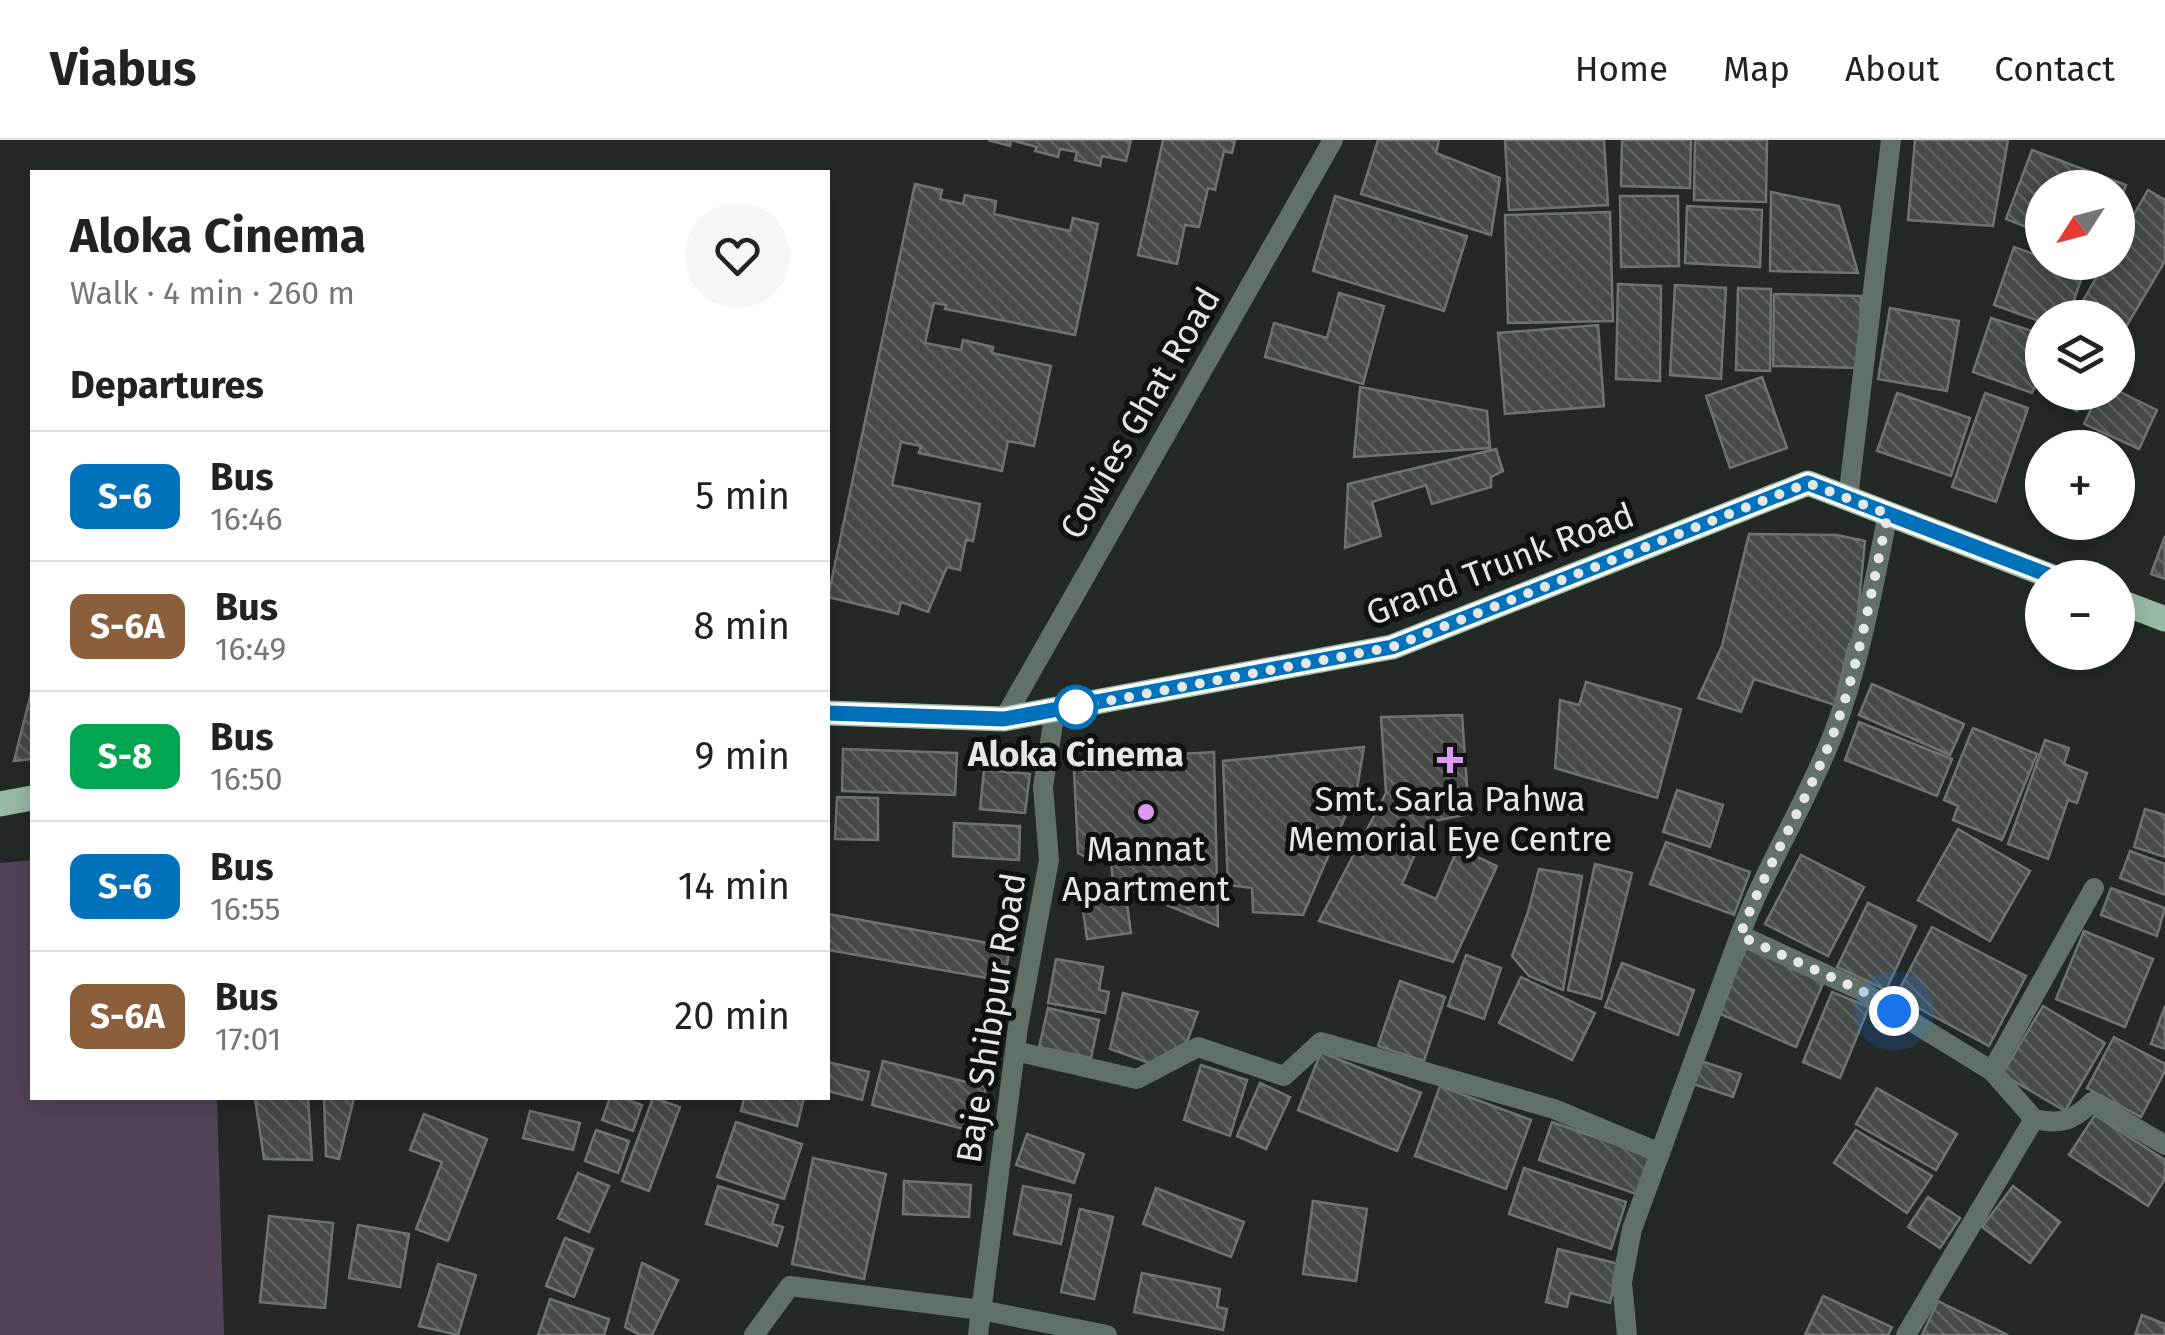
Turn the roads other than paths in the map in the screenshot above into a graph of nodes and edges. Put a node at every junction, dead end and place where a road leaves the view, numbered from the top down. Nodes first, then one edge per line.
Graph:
1 (1333, 140) edge
2 (1891, 140) edge
3 (1848, 498) junction
4 (1888, 514) junction
5 (2025, 566) edge
6 (2135, 608) edge
7 (2165, 619) edge
8 (1055, 711) junction
9 (830, 714) edge
10 (1004, 719) junction
11 (30, 798) edge
12 (0, 804) edge
13 (2094, 888) dead end
14 (1740, 936) junction
15 (1015, 1051) junction
16 (1992, 1071) junction
17 (2034, 1119) junction
18 (2165, 1145) edge
19 (1660, 1154) junction
20 (981, 1310) junction
21 (754, 1335) edge
22 (978, 1335) edge
23 (1107, 1335) edge
24 (1627, 1335) edge
25 (1906, 1335) edge

1 - 10 street, Cowies Ghat Road
2 - 3 street
3 - 4 main road, Grand Trunk Road
3 - 8 main road, Grand Trunk Road
4 - 5 main road, Grand Trunk Road
4 - 14 street
6 - 7 main road
8 - 10 main road, Grand Trunk Road
8 - 15 street, Baje Shibpur Road
9 - 10 main road, Grand Trunk Road
11 - 12 main road
13 - 16 street
14 - 16 street
14 - 19 street
15 - 19 street
15 - 20 street, Baje Shibpur Road
16 - 17 street
17 - 18 street
17 - 25 street
19 - 24 street
20 - 21 street
20 - 22 street, Baje Shibpur Road
20 - 23 street

